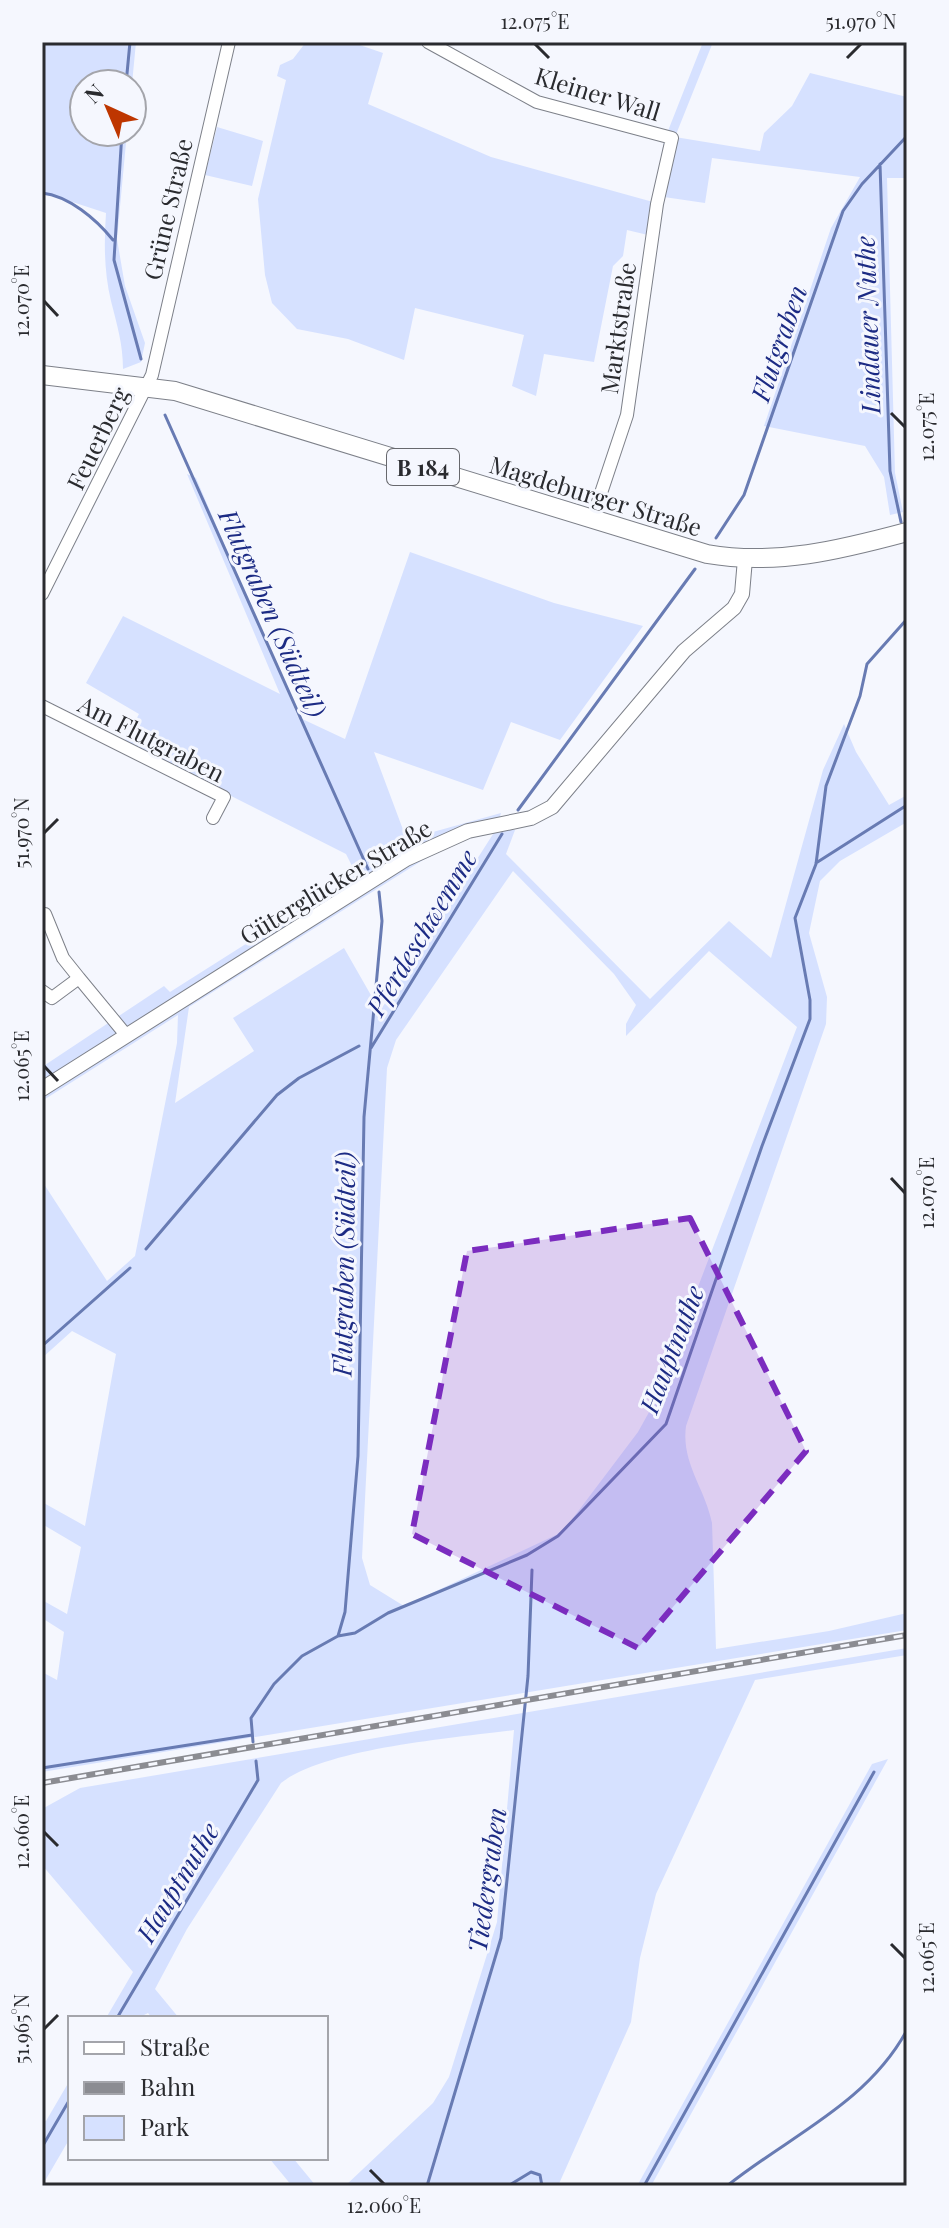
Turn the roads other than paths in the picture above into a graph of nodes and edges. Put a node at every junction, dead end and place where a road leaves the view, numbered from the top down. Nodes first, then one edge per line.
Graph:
1 (229, 42) edge
2 (428, 42) edge
3 (672, 138) joint
4 (42, 375) edge
5 (147, 386) junction
6 (592, 520) junction
7 (907, 532) edge
8 (745, 559) junction
9 (42, 594) edge
10 (42, 706) edge
11 (213, 818) dead end
12 (45, 914) dead end
13 (79, 978) junction
14 (45, 998) edge
15 (126, 1035) junction
16 (42, 1089) edge

1 - 5 street, Grüne Straße
2 - 3 street, Kleiner Wall
3 - 6 street, Marktstraße
4 - 5 main road, Magdeburger Straße / B 184
5 - 6 main road, Magdeburger Straße / B 184
5 - 9 street, Feuerberg
6 - 8 main road, Magdeburger Straße / B 184
7 - 8 main road, Magdeburger Straße / B 184
8 - 15 street, Güterglücker Straße
10 - 11 street, Am Flutgraben
12 - 13 street
13 - 14 street
13 - 15 street
15 - 16 street, Güterglücker Straße

